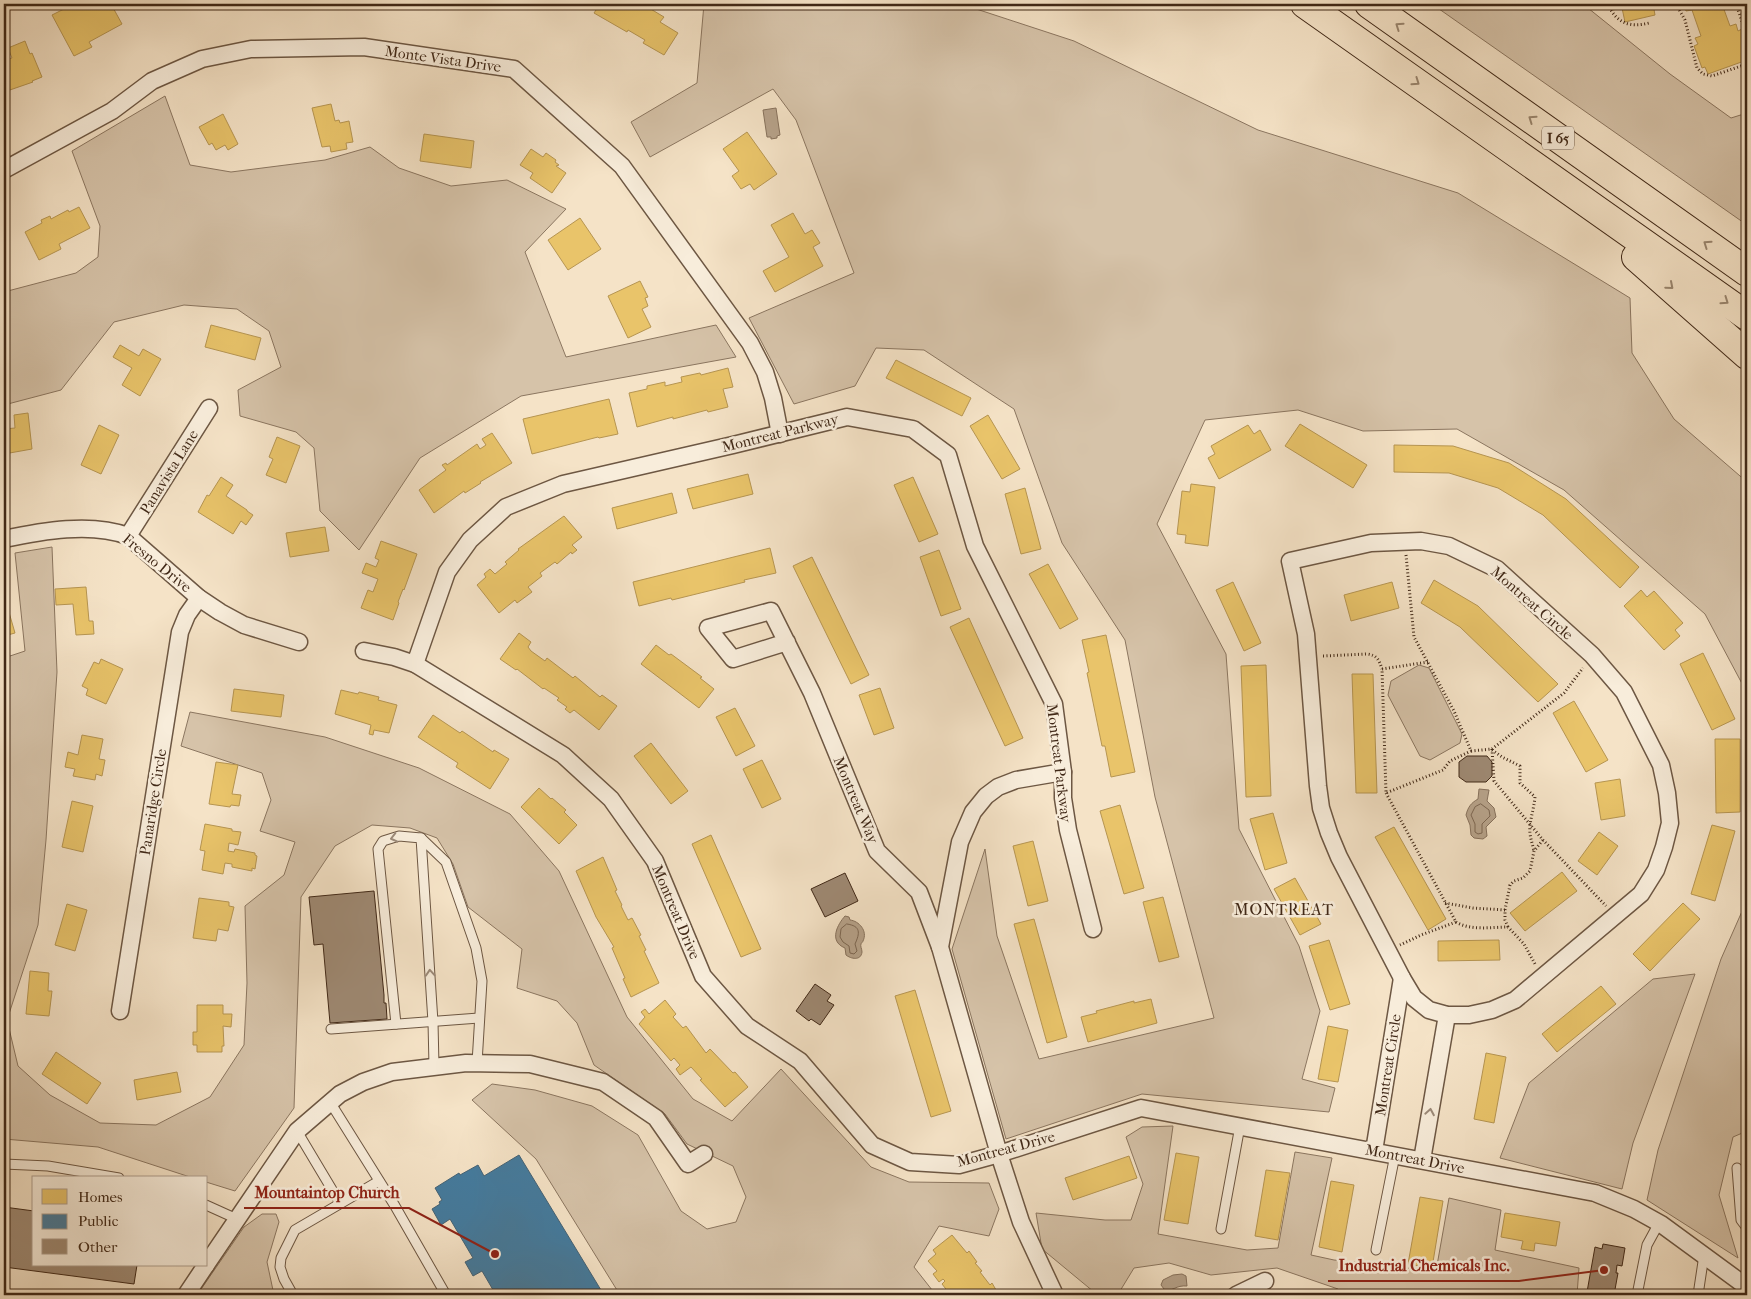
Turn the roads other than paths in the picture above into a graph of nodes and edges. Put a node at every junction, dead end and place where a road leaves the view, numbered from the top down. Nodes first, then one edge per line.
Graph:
1 (1305, 4) edge
2 (1369, 4) edge
3 (1528, 161) junction
4 (4, 170) edge
5 (1747, 272) edge
6 (1747, 316) edge
7 (1747, 355) edge
8 (209, 408) dead end
9 (780, 434) junction
10 (128, 536) junction
11 (4, 539) edge
12 (199, 598) junction
13 (299, 642) dead end
14 (787, 642) dead end
15 (364, 651) dead end
16 (415, 664) junction
17 (1063, 772) junction
18 (421, 838) junction
19 (1093, 929) dead end
20 (940, 947) junction
21 (1402, 978) junction
22 (120, 1010) dead end
23 (1447, 1015) junction
24 (479, 1018) junction
25 (433, 1022) junction
26 (396, 1024) junction
27 (330, 1029) dead end
28 (477, 1063) junction
29 (434, 1066) junction
30 (330, 1102) junction
31 (1240, 1126) junction
32 (297, 1131) junction
33 (1374, 1151) junction
34 (704, 1154) dead end
35 (999, 1154) junction
36 (1395, 1155) junction
37 (1422, 1160) junction
38 (4, 1164) edge
39 (1737, 1168) dead end
40 (107, 1176) edge
41 (379, 1181) junction
42 (340, 1203) junction
43 (208, 1207) edge
44 (237, 1219) junction
45 (1659, 1223) junction
46 (1747, 1228) edge
47 (1221, 1229) dead end
48 (1376, 1250) dead end
49 (1704, 1256) junction
50 (208, 1262) edge
51 (205, 1266) edge
52 (1265, 1281) dead end
53 (1747, 1287) edge
54 (186, 1295) edge
55 (293, 1295) edge
56 (446, 1295) edge
57 (1055, 1295) edge
58 (1236, 1295) edge
59 (1637, 1295) edge
60 (1698, 1295) edge

1 -> 3 highway, I 65
5 -> 2 highway, I 65
3 -> 6 highway, I 65
3 -> 7 highway
4 - 9 street, Monte Vista Drive
8 - 10 street, Panavista Lane
9 - 16 street, Montreat Parkway
9 - 17 street, Montreat Parkway
10 - 11 street, Fresno Drive
10 - 12 street, Fresno Drive
12 - 13 street, Fresno Drive
12 - 22 street, Panaridge Circle
14 - 20 street, Montreat Way
15 - 16 street, Montreat Drive
16 - 35 street, Montreat Drive
17 - 19 street, Montreat Parkway
17 - 20 street, Montreat Way
18 - 24 lane
25 -> 18 lane
18 -> 26 lane
20 - 35 street, Montreat Way
21 - 23 street, Montreat Circle
21 - 23 street, Montreat Circle
21 - 33 street, Montreat Circle
37 -> 23 street
24 - 25 lane
24 - 28 lane
25 - 26 lane
25 - 29 lane
26 - 27 lane
28 - 29 street
28 - 34 street
29 - 30 street
30 - 32 street
30 - 41 lane
31 - 33 street, Montreat Drive
31 - 35 street, Montreat Drive
31 - 47 lane
32 - 42 lane
32 - 44 street
33 - 36 street, Montreat Drive
35 - 57 street, Montreat Way
36 - 37 street, Montreat Drive
36 - 48 lane
37 - 45 street, Montreat Drive
38 - 40 lane
39 - 46 lane
41 - 42 lane
41 - 56 lane
42 - 55 lane
43 - 44 lane
44 - 50 street
45 - 49 street, Montreat Drive
45 - 59 lane
49 - 53 street, Montreat Drive
49 - 60 lane
51 - 54 street
52 - 58 street

